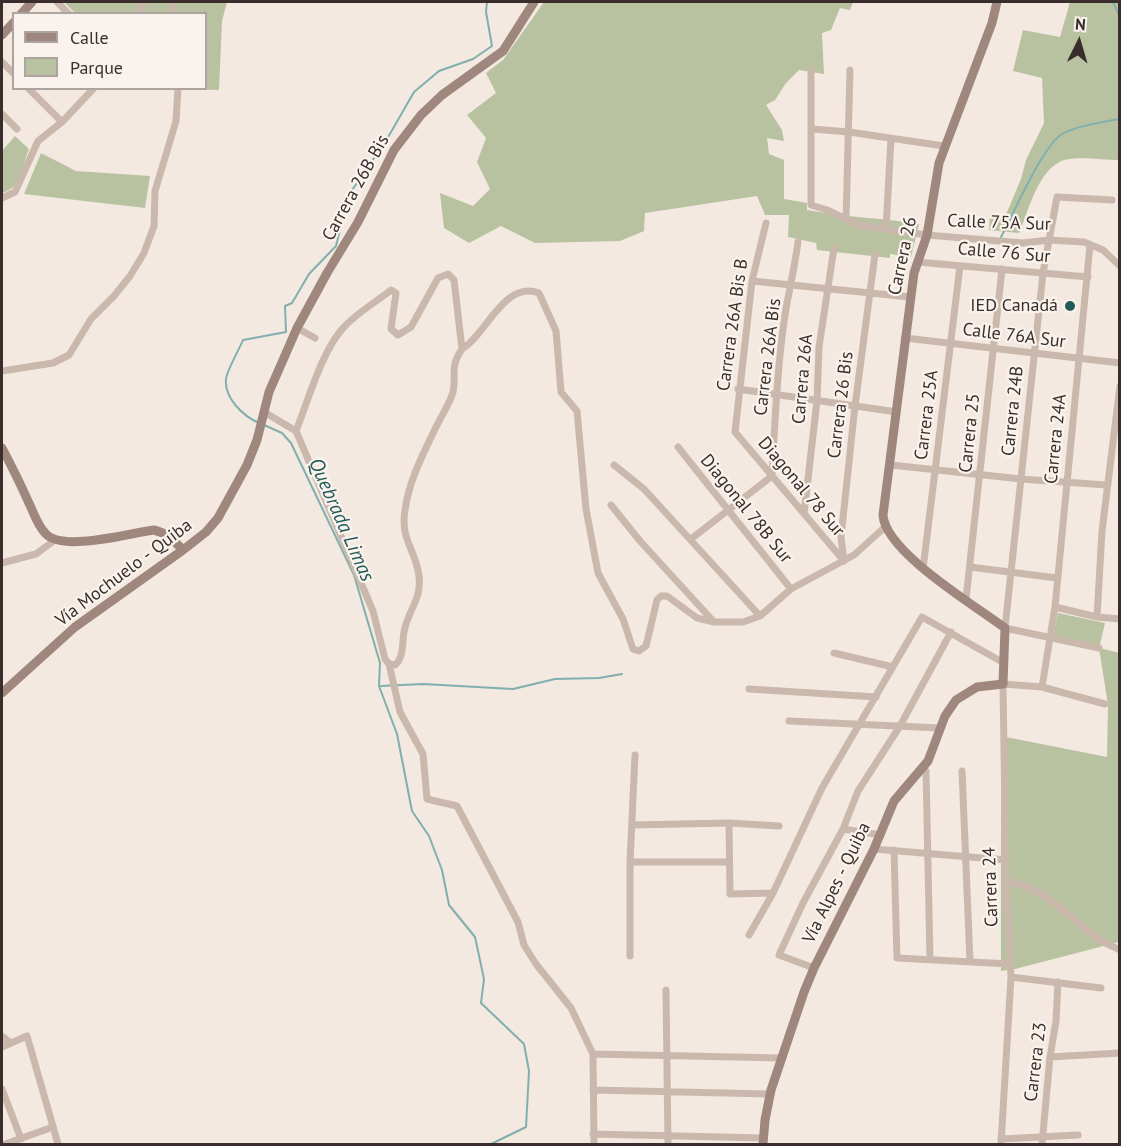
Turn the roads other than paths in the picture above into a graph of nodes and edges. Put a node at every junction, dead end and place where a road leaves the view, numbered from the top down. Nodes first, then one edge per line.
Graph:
1 (534, 2) edge
2 (997, 2) edge
3 (812, 69) dead end
4 (850, 70) dead end
5 (30, 90) edge
6 (90, 90) edge
7 (177, 90) edge
8 (2, 114) edge
9 (62, 122) junction
10 (17, 129) dead end
11 (812, 129) junction
12 (849, 132) junction
13 (891, 139) junction
14 (944, 146) junction
15 (3, 198) edge
16 (1112, 200) dead end
17 (846, 220) junction
18 (766, 223) dead end
19 (886, 229) junction
20 (927, 235) junction
21 (1049, 240) junction
22 (798, 242) dead end
23 (1087, 243) junction
24 (834, 248) dead end
25 (875, 254) dead end
26 (917, 262) junction
27 (960, 266) junction
28 (1119, 266) edge
29 (1002, 269) junction
30 (1042, 273) junction
31 (1088, 277) junction
32 (752, 281) junction
33 (792, 285) junction
34 (829, 289) junction
35 (870, 293) junction
36 (910, 297) junction
37 (297, 328) junction
38 (315, 338) dead end
39 (905, 338) junction
40 (951, 343) junction
41 (994, 348) junction
42 (462, 349) junction
43 (1034, 353) junction
44 (1079, 358) junction
45 (1119, 363) edge
46 (2, 371) edge
47 (1119, 386) edge
48 (738, 389) junction
49 (777, 395) junction
50 (817, 401) junction
51 (855, 406) junction
52 (897, 412) junction
53 (264, 415) junction
54 (260, 429) joint
55 (296, 431) junction
56 (735, 432) joint
57 (678, 447) dead end
58 (2, 448) edge
59 (614, 465) dead end
60 (891, 465) junction
61 (935, 469) junction
62 (980, 474) junction
63 (772, 476) junction
64 (1021, 479) junction
65 (1067, 483) junction
66 (1106, 485) junction
67 (611, 506) dead end
68 (728, 511) junction
69 (804, 513) junction
70 (885, 527) junction
71 (691, 539) junction
72 (56, 540) junction
73 (183, 550) junction
74 (2, 556) edge
75 (844, 561) junction
76 (4, 563) edge
77 (970, 567) junction
78 (923, 569) junction
79 (1011, 572) junction
80 (1058, 578) junction
81 (791, 589) junction
82 (966, 599) junction
83 (1055, 607) junction
84 (760, 616) junction
85 (1097, 617) junction
86 (1119, 619) edge
87 (714, 622) junction
88 (1005, 628) junction
89 (951, 632) junction
90 (1050, 637) junction
91 (1099, 648) dead end
92 (834, 653) dead end
93 (1004, 663) junction
94 (389, 664) junction
95 (893, 667) junction
96 (1003, 684) junction
97 (1042, 687) junction
98 (749, 689) dead end
99 (2, 693) edge
100 (876, 697) junction
101 (1105, 704) dead end
102 (789, 722) dead end
103 (858, 726) junction
104 (900, 726) junction
105 (940, 728) junction
106 (635, 755) dead end
107 (923, 768) junction
108 (962, 771) dead end
109 (729, 823) junction
110 (632, 825) junction
111 (779, 826) dead end
112 (843, 829) junction
113 (880, 835) junction
114 (874, 849) junction
115 (894, 850) junction
116 (927, 853) junction
117 (966, 856) junction
118 (1006, 860) junction
119 (630, 862) junction
120 (729, 862) junction
121 (1006, 881) junction
122 (773, 892) junction
123 (749, 935) dead end
124 (1119, 950) edge
125 (630, 956) dead end
126 (930, 959) junction
127 (970, 961) junction
128 (1010, 964) junction
129 (814, 968) junction
130 (1011, 977) junction
131 (1058, 982) junction
132 (1101, 988) dead end
133 (666, 990) dead end
134 (2, 1036) edge
135 (11, 1043) junction
136 (2, 1047) edge
137 (1119, 1053) edge
138 (593, 1054) junction
139 (667, 1055) junction
140 (1050, 1057) junction
141 (781, 1058) junction
142 (2, 1089) edge
143 (593, 1090) junction
144 (667, 1092) junction
145 (770, 1094) junction
146 (53, 1127) junction
147 (593, 1134) junction
148 (1078, 1135) dead end
149 (668, 1136) junction
150 (21, 1139) junction
151 (763, 1141) edge
152 (1043, 1141) edge
153 (1001, 1142) edge
154 (9, 1144) edge
155 (58, 1144) edge
156 (594, 1144) edge
157 (668, 1144) edge

1 - 37 street, Carrera 26B Bis
2 - 14 street, Carrera 26
3 - 11 street
4 - 12 street
5 - 9 street
6 - 9 street
7 - 46 street
8 - 10 street
9 - 15 street
11 - 12 street
11 - 17 street, Calle 75A Sur
12 - 13 street
12 - 17 street
13 - 14 street
13 - 19 street
14 - 20 street, Carrera 26
16 - 21 street, Carrera 24B
17 - 19 street, Calle 75A Sur
18 - 32 street, Carrera 26A Bis B
19 - 20 street, Calle 75A Sur
20 - 21 street, Calle 75A Sur
20 - 26 street, Carrera 26
21 - 23 street, Calle 75A Sur
21 - 30 street, Carrera 24B
22 - 33 street, Carrera 26A Bis
23 - 28 street
23 - 31 street, Carrera 24A
24 - 34 street, Carrera 26A
25 - 35 street, Carrera 26 Bis
26 - 27 street, Calle 76 Sur
26 - 36 street, Carrera 26
27 - 29 street, Calle 76 Sur
27 - 40 street, Carrera 25A
29 - 30 street, Calle 76 Sur
29 - 41 street, Carrera 25
30 - 31 street, Calle 76 Sur
30 - 43 street, Carrera 24B
31 - 44 street, Carrera 24A
32 - 33 street
32 - 48 street, Carrera 26A Bis B
33 - 34 street
33 - 49 street, Carrera 26A Bis
34 - 35 street
34 - 50 street, Carrera 26A
35 - 36 street
35 - 51 street, Carrera 26 Bis
36 - 39 street, Carrera 26
37 - 38 street
37 - 53 street, Carrera 26B Bis
39 - 40 street, Calle 76A Sur
39 - 52 street, Carrera 26
40 - 41 street, Calle 76A Sur
40 - 61 street, Carrera 25A
41 - 43 street, Calle 76A Sur
41 - 62 street, Carrera 25
42 - 55 street
42 - 87 street
42 - 94 street
43 - 44 street, Calle 76A Sur
43 - 64 street, Carrera 24B
44 - 45 street, Calle 76A Sur
44 - 65 street, Carrera 24A
47 - 66 street
48 - 49 street
48 - 56 street, Carrera 26A Bis B
49 - 50 street
49 - 63 street, Carrera 26A Bis
50 - 51 street
50 - 69 street, Carrera 26A
51 - 52 street
51 - 75 street, Carrera 26 Bis
52 - 60 street, Carrera 26
53 - 54 street, Carrera 26B Bis
53 - 55 street
54 - 73 street, Vía Mochuelo - Quiba
55 - 94 street
56 - 63 street, Diagonal 78 Sur
57 - 68 street, Diagonal 78B Sur
58 - 72 street
59 - 71 street
60 - 61 street
60 - 70 street, Carrera 26
61 - 62 street
61 - 78 street, Carrera 25A
62 - 64 street
62 - 77 street, Carrera 25
63 - 68 street
63 - 69 street, Diagonal 78 Sur
64 - 65 street
64 - 79 street, Carrera 24B
65 - 66 street
65 - 80 street, Carrera 24A
66 - 85 street
67 - 87 street
68 - 71 street
68 - 81 street, Diagonal 78B Sur
69 - 75 street, Diagonal 78 Sur
70 - 75 street
70 - 78 street
71 - 84 street
72 - 73 street
72 - 76 street
73 - 99 street, Vía Mochuelo - Quiba
74 - 76 street
75 - 81 street
77 - 79 street
77 - 82 street, Carrera 25
78 - 82 street
79 - 80 street
79 - 88 street, Carrera 24B
80 - 83 street, Carrera 24A
81 - 84 street
82 - 88 street
83 - 85 street
83 - 90 street, Carrera 24A
84 - 87 street
85 - 86 street
88 - 90 street
88 - 93 street, Carrera 24
89 - 93 street
89 - 95 street
89 - 104 street
90 - 91 street
90 - 97 street, Carrera 24A
92 - 95 street
93 - 96 street, Carrera 24
94 - 138 street
95 - 100 street
96 - 97 street
96 - 105 street, Vía Alpes - Quiba
96 - 118 street, Carrera 24
97 - 101 street
98 - 100 street
100 - 103 street
102 - 103 street
103 - 104 street
103 - 122 street
104 - 105 street
104 - 112 street
105 - 107 street, Vía Alpes - Quiba
106 - 110 street
107 - 113 street, Vía Alpes - Quiba
107 - 116 street
108 - 117 street
109 - 110 street
109 - 111 street
109 - 120 street
110 - 119 street
112 - 113 street
112 - 129 street
113 - 114 street, Vía Alpes - Quiba
114 - 115 street
114 - 129 street, Vía Alpes - Quiba
115 - 116 street
115 - 126 street
116 - 117 street
116 - 126 street
117 - 118 street
117 - 127 street
118 - 121 street, Carrera 24
119 - 120 street
119 - 125 street
120 - 122 street
121 - 124 street
121 - 128 street, Carrera 24
122 - 123 street
126 - 127 street
127 - 128 street
128 - 130 street, Carrera 24
129 - 141 street, Vía Alpes - Quiba
130 - 131 street
130 - 153 street, Carrera 24
131 - 132 street
131 - 140 street, Carrera 23
133 - 139 street
134 - 135 street
135 - 136 street
135 - 146 street
137 - 140 street
138 - 139 street
138 - 143 street
139 - 141 street
139 - 144 street
140 - 152 street, Carrera 23
141 - 145 street, Vía Alpes - Quiba
142 - 150 street
143 - 144 street
143 - 147 street
144 - 145 street
144 - 149 street
145 - 151 street, Vía Alpes - Quiba
146 - 150 street
146 - 155 street
147 - 149 street
147 - 156 street
148 - 152 street
149 - 151 street
149 - 157 street
150 - 154 street
152 - 153 street

